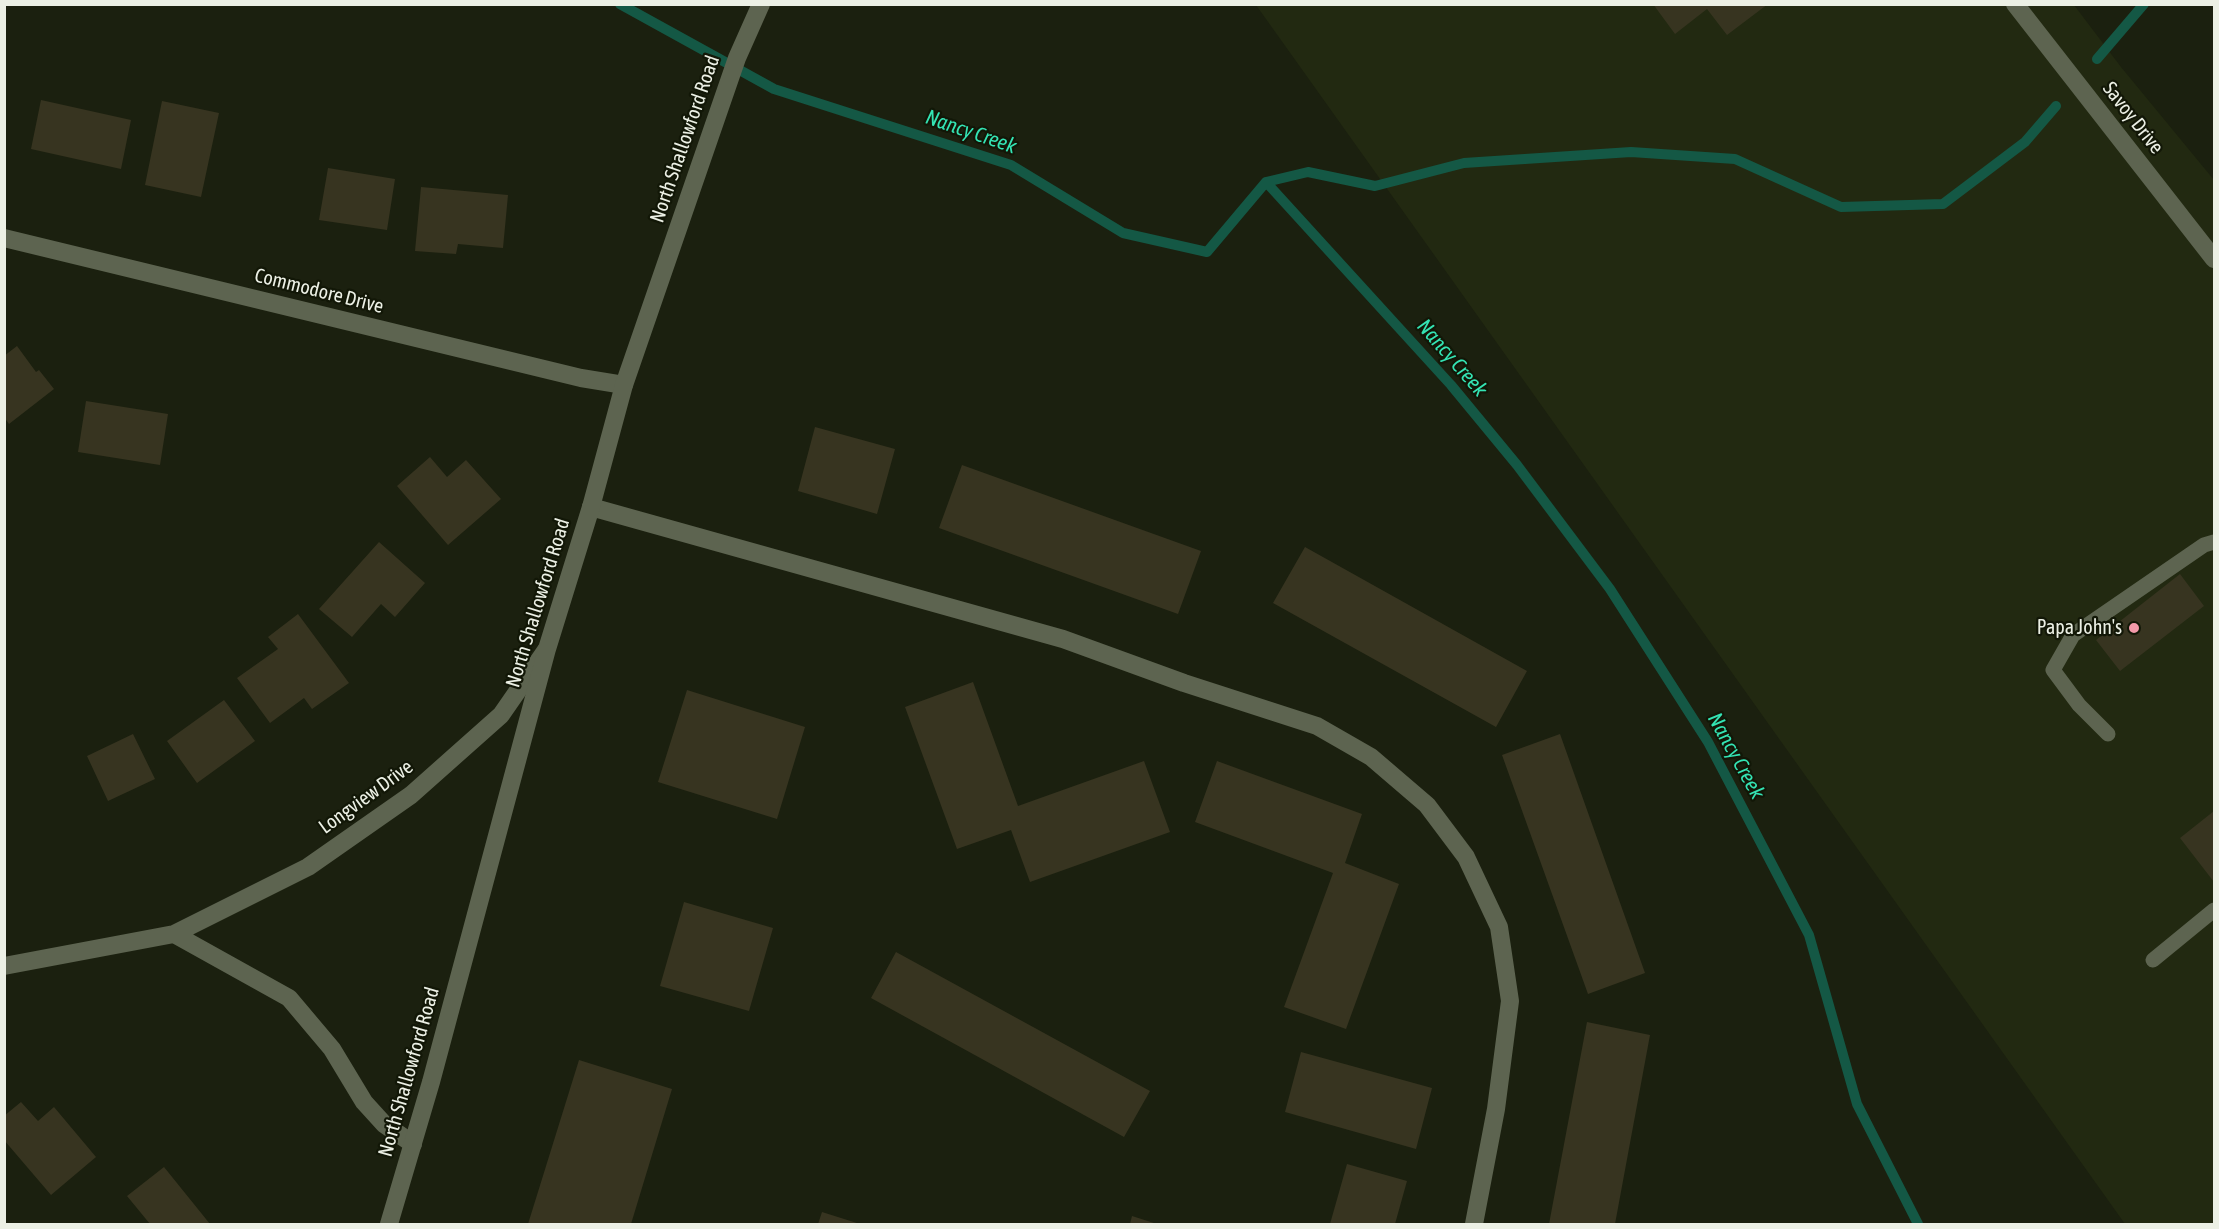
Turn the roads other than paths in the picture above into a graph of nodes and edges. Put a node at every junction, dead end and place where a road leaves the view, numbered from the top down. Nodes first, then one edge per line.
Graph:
1 (761, 4) edge
2 (2015, 4) edge
3 (4, 238) edge
4 (2214, 259) edge
5 (624, 385) junction
6 (591, 507) junction
7 (2214, 542) edge
8 (547, 649) junction
9 (2108, 734) dead end
10 (2214, 910) edge
11 (174, 934) junction
12 (2153, 960) dead end
13 (4, 966) edge
14 (412, 1144) junction
15 (389, 1224) edge
16 (1474, 1224) edge

1 - 5 street, North Shallowford Road
2 - 4 street, Savoy Drive
3 - 5 street, Commodore Drive
5 - 6 street, North Shallowford Road
6 - 8 street, North Shallowford Road
6 - 16 street
7 - 9 lane
8 - 11 street, Longview Drive
8 - 14 street, North Shallowford Road
10 - 12 lane
11 - 13 street, Longview Drive
11 - 14 street
14 - 15 street, North Shallowford Road

